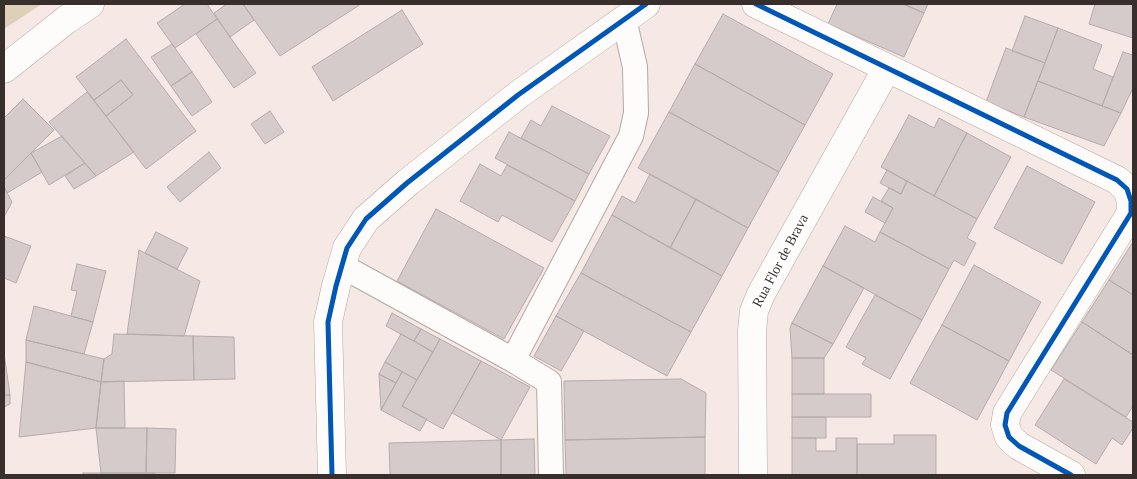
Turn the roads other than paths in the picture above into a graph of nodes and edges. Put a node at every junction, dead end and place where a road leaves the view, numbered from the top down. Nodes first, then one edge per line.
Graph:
1 (90, 4) edge
2 (646, 4) edge
3 (756, 4) edge
4 (624, 20) junction
5 (887, 68) junction
6 (4, 69) edge
7 (342, 266) junction
8 (513, 360) junction
9 (332, 475) edge
10 (551, 475) edge
11 (753, 475) edge
12 (1071, 475) edge

1 - 6 street
2 - 4 street
3 - 5 street
4 - 7 street
4 - 8 lane
5 - 11 street, Rua Flor de Brava
5 - 12 street
7 - 8 lane
7 - 9 street
8 - 10 lane

